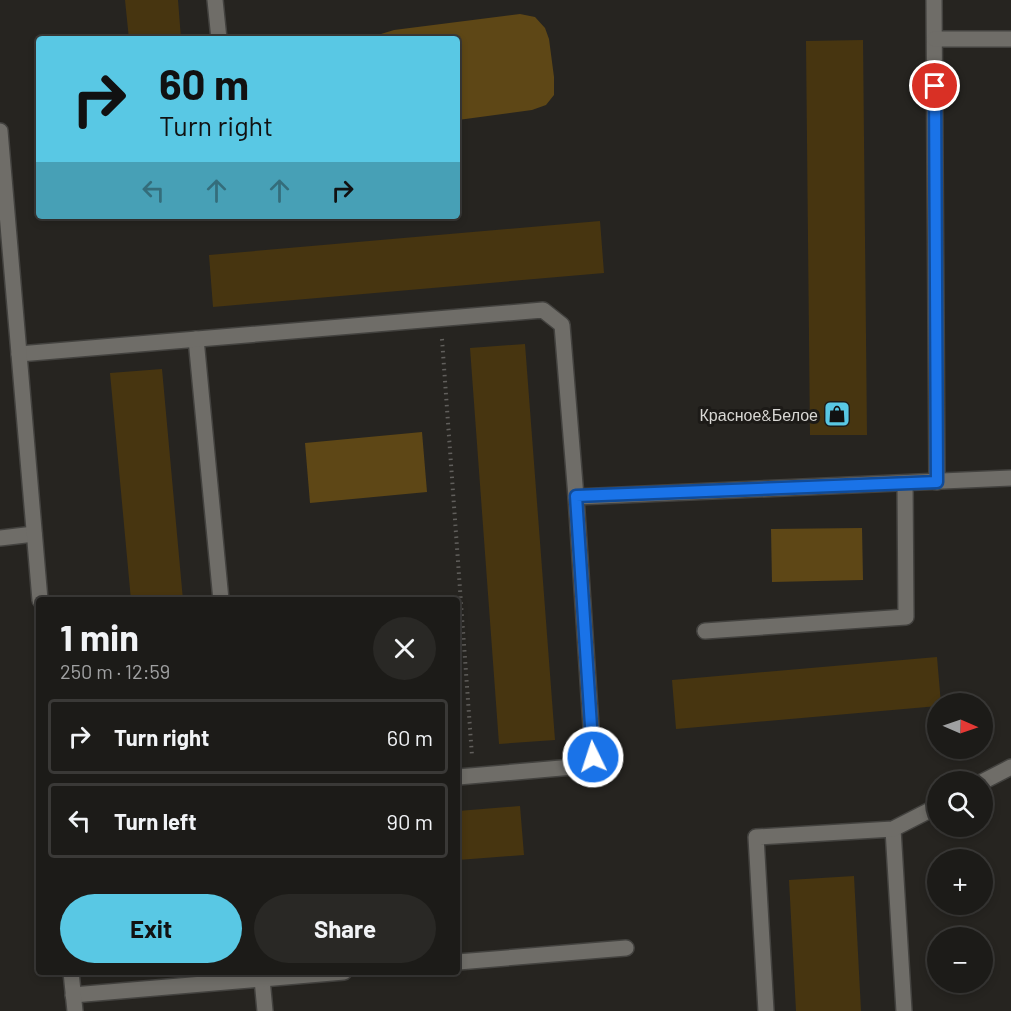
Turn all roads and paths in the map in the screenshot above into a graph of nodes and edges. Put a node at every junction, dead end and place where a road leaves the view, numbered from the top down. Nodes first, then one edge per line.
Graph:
1 (215, 0) edge
2 (934, 0) edge
3 (219, 36) edge
4 (935, 39) junction
5 (1011, 39) edge
6 (0, 131) edge
7 (5, 261) edge
8 (441, 317) junction
9 (196, 339) junction
10 (19, 354) junction
11 (1011, 478) edge
12 (937, 482) junction
13 (905, 483) junction
14 (576, 496) junction
15 (34, 534) junction
16 (0, 538) edge
17 (40, 597) edge
18 (221, 597) edge
19 (705, 631) dead end
20 (1011, 767) edge
21 (474, 776) junction
22 (993, 776) edge
23 (460, 777) edge
24 (927, 812) edge
25 (894, 830) junction
26 (627, 948) dead end
27 (460, 962) edge
28 (71, 975) edge
29 (309, 975) edge
30 (262, 979) junction
31 (73, 994) junction
32 (75, 1011) edge
33 (265, 1011) edge
34 (766, 1011) edge
35 (904, 1011) edge

1 - 3 street
2 - 4 street
4 - 5 street
4 - 12 street
6 - 7 street
7 - 10 street
8 - 9 street
8 - 14 street
8 - 21 path
9 - 10 street
9 - 18 street
10 - 15 street
11 - 12 street
12 - 13 street
13 - 14 street
13 - 19 street
14 - 21 street
15 - 16 street
15 - 17 street
20 - 22 street
21 - 23 street
24 - 25 street
25 - 34 street
25 - 35 street
26 - 27 street
28 - 31 street
29 - 30 street
30 - 31 street
30 - 33 street
31 - 32 street

